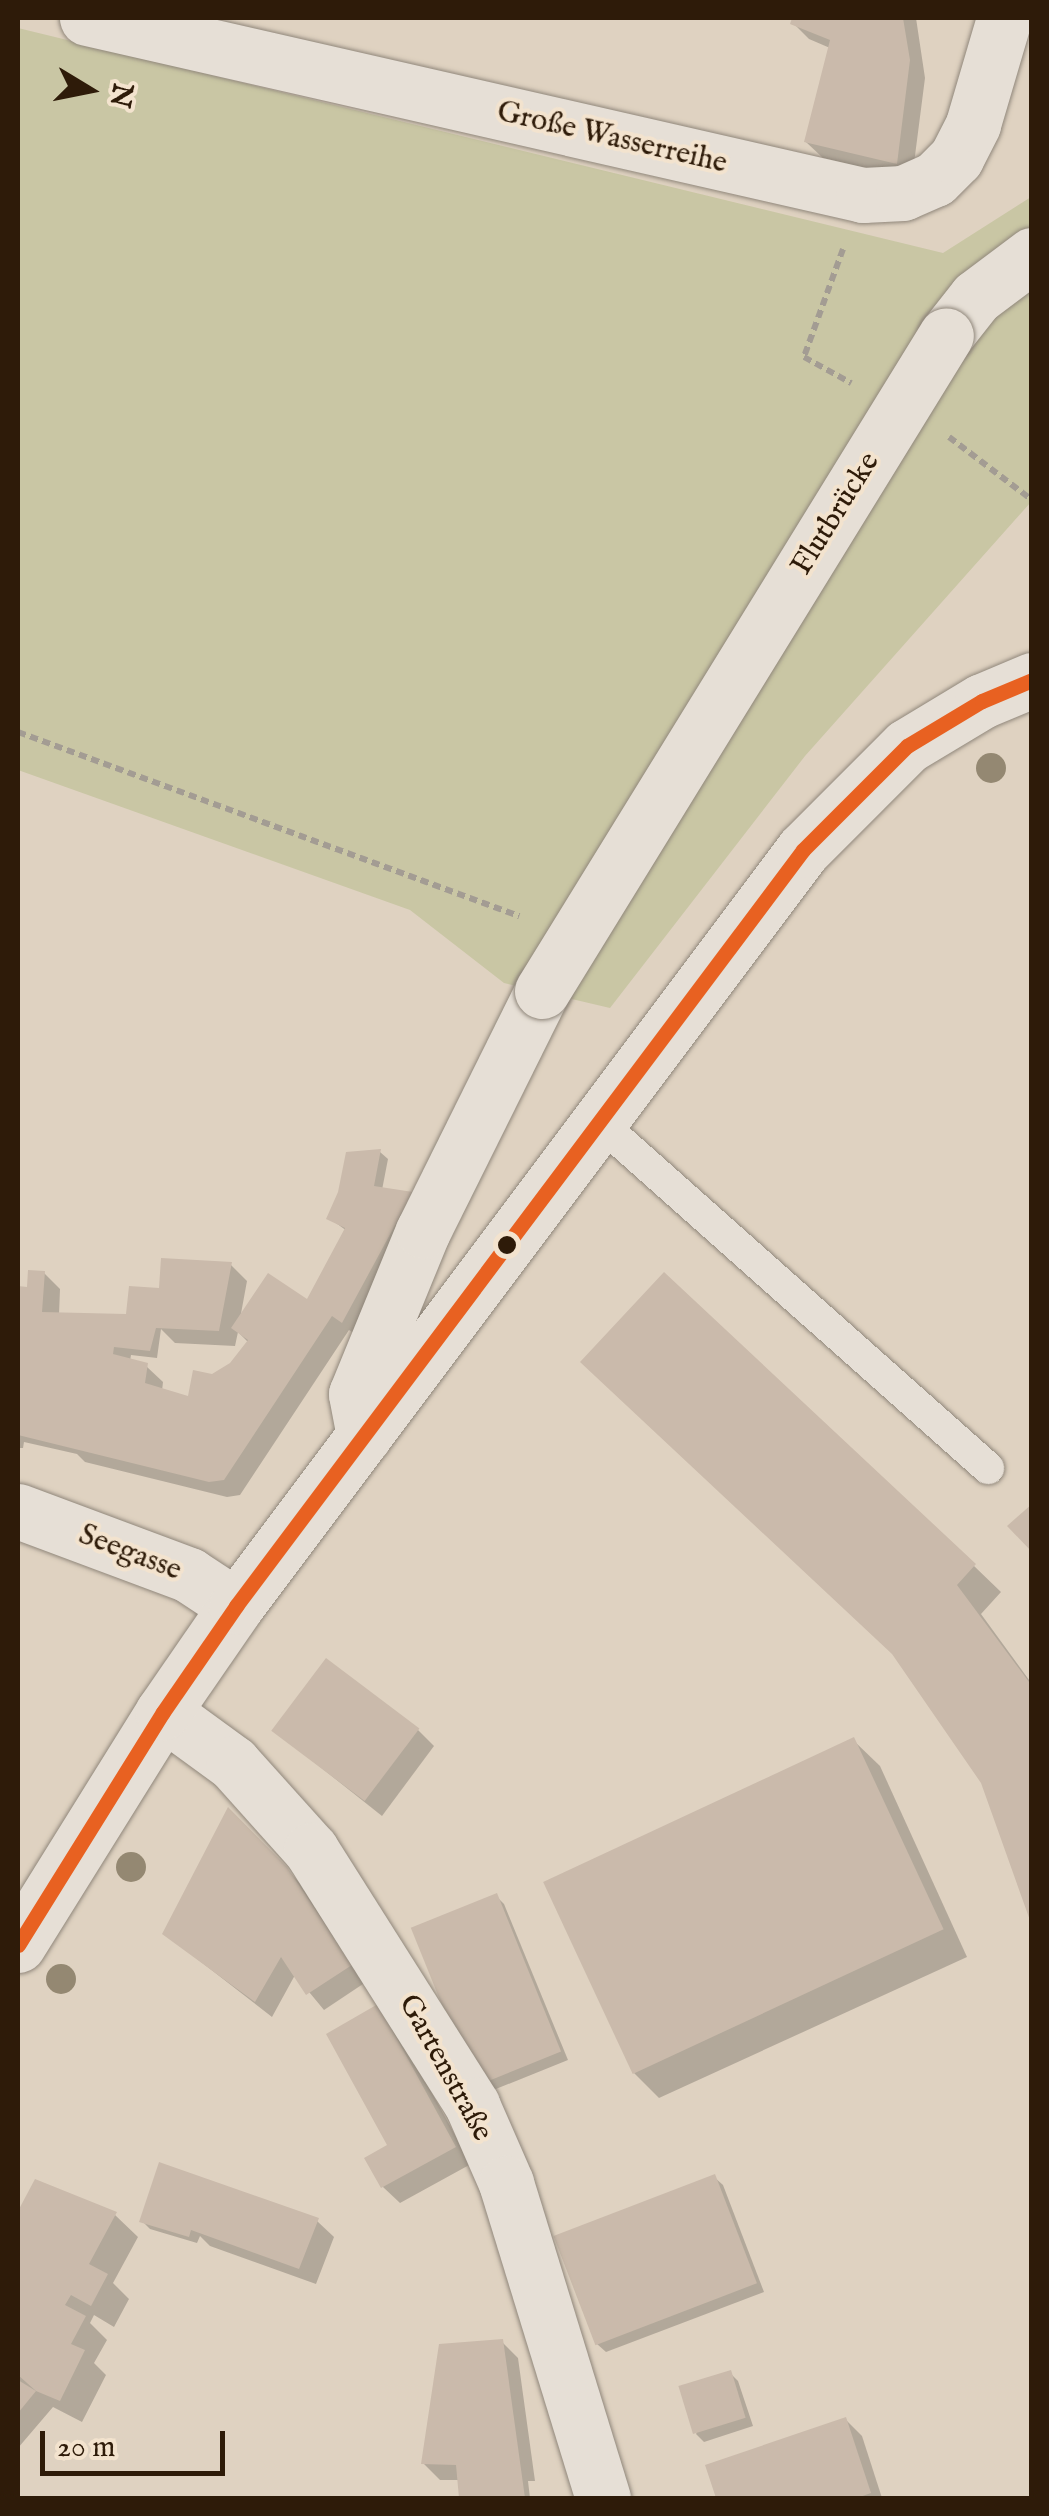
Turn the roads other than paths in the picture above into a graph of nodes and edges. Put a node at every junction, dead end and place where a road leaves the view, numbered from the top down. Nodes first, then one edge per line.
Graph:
1 (87, 18) edge
2 (1012, 22) edge
3 (1032, 255) edge
4 (1032, 680) edge
5 (601, 1124) junction
6 (364, 1436) junction
7 (988, 1468) dead end
8 (18, 1511) edge
9 (236, 1606) junction
10 (163, 1712) junction
11 (18, 1945) edge
12 (603, 2498) edge

1 - 2 street, Große Wasserreihe
3 - 6 street, Flutbrücke, bridge
4 - 5 street
5 - 6 street
5 - 7 lane
6 - 9 street
8 - 9 street, Seegasse
9 - 10 street
10 - 11 street
10 - 12 street, Gartenstraße

